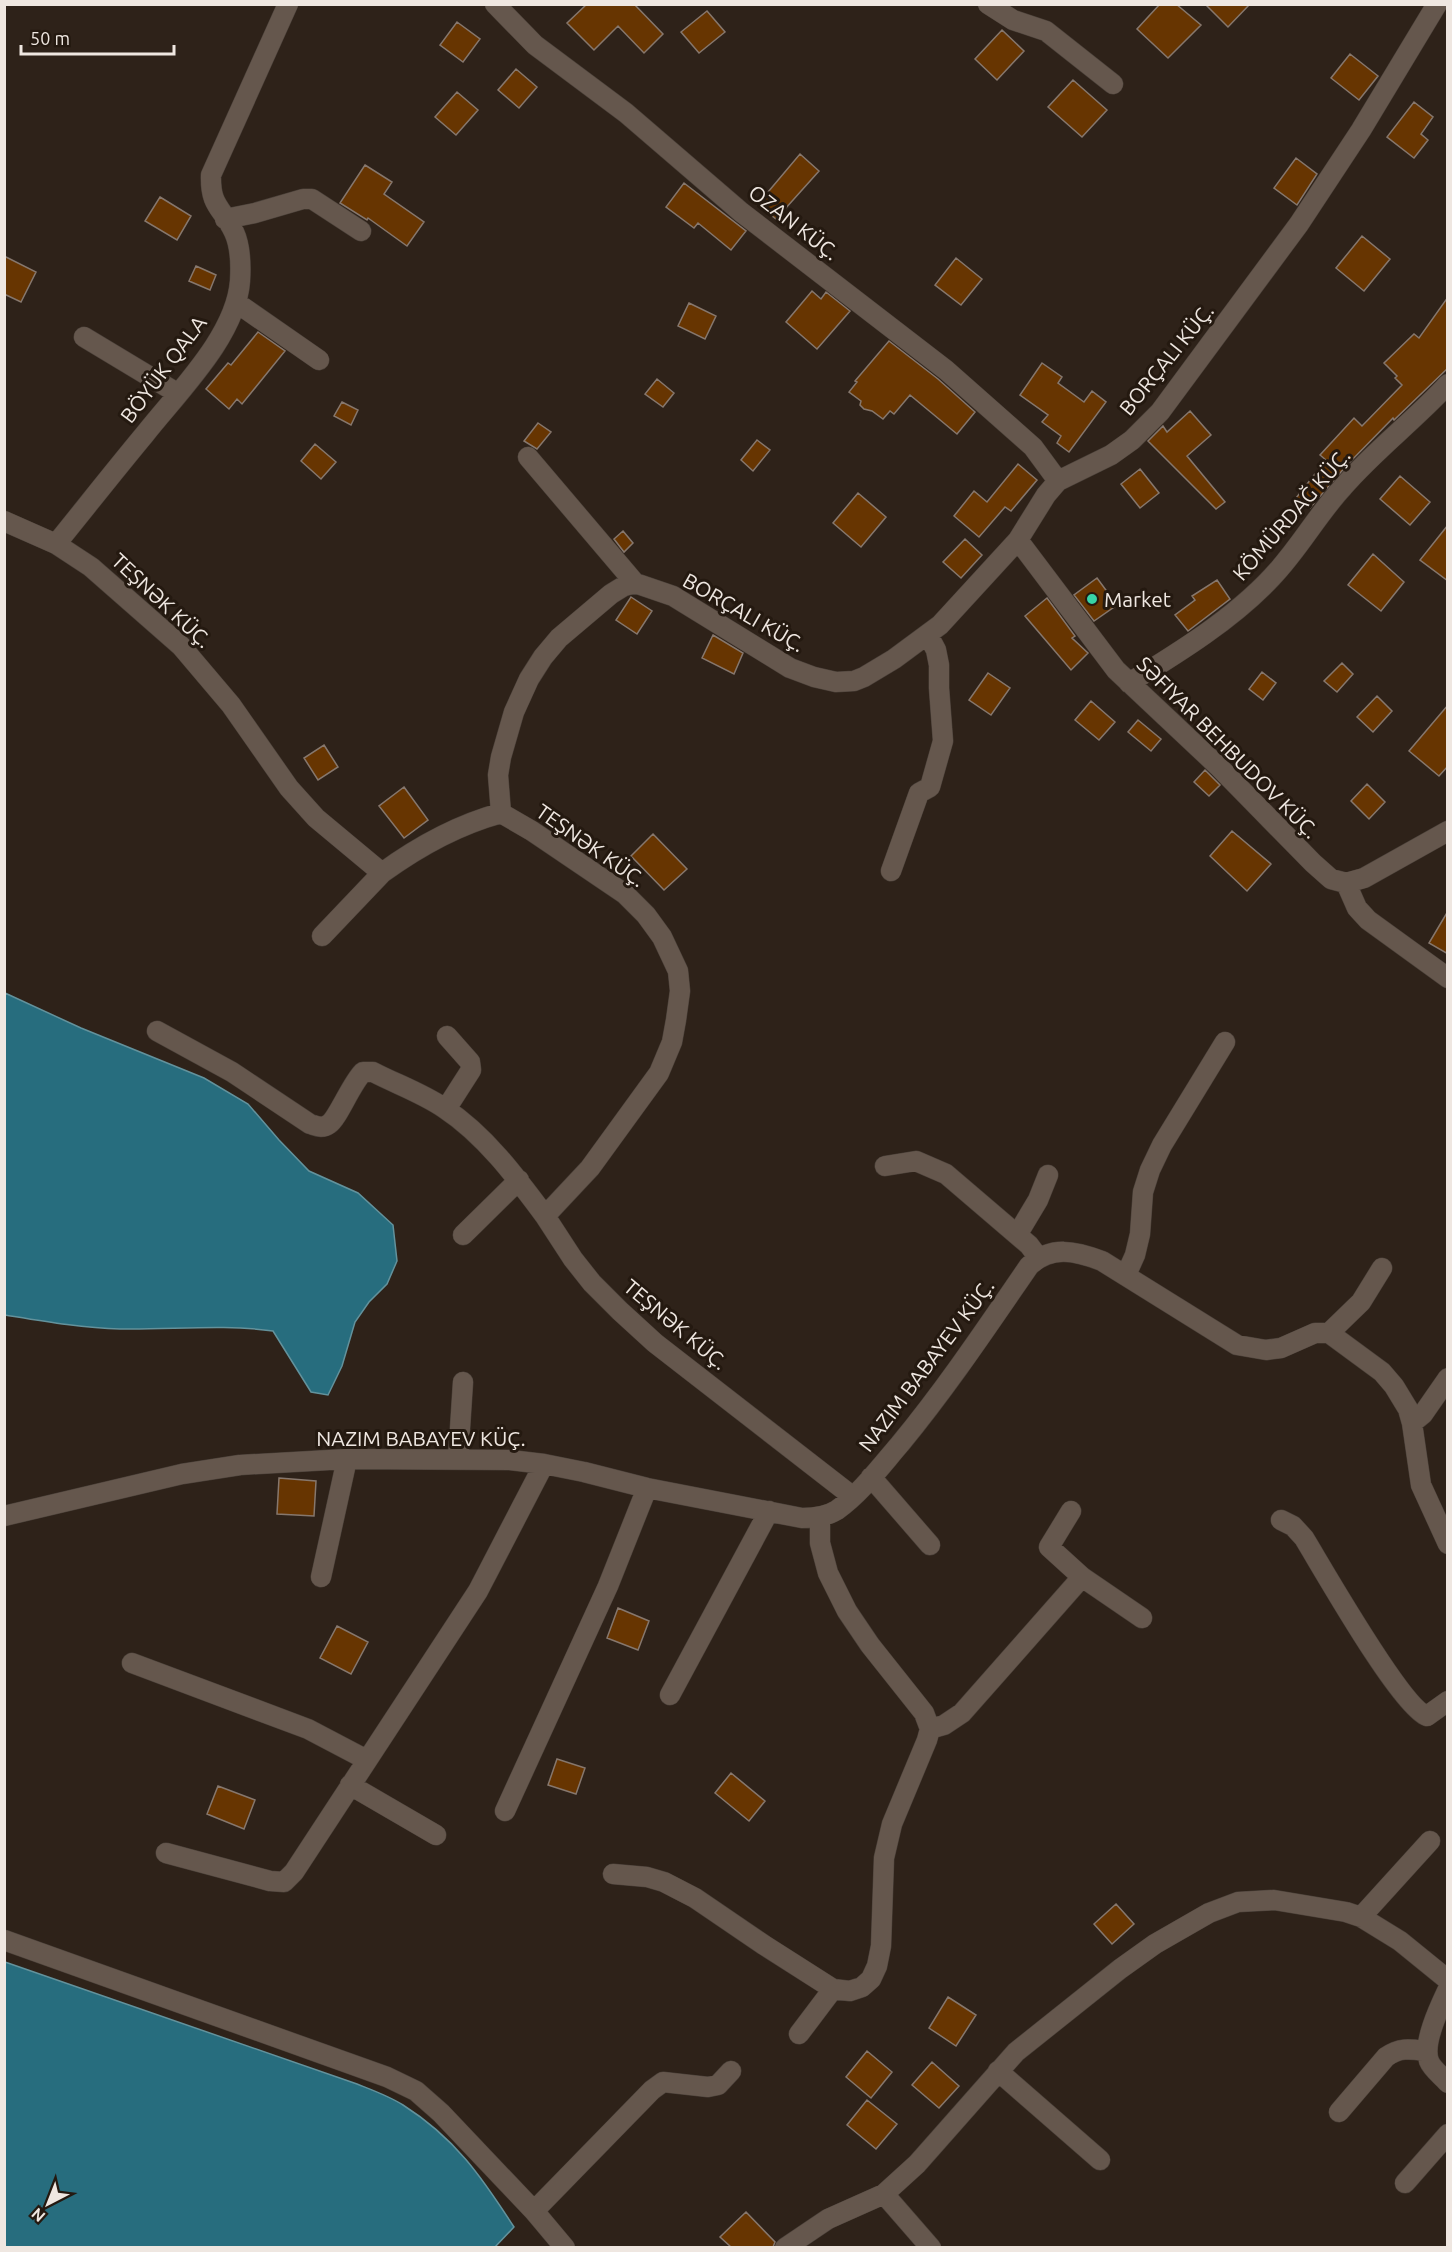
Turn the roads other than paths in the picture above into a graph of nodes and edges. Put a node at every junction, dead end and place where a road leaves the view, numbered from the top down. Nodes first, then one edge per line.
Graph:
1 (288, 4) edge
2 (495, 4) edge
3 (988, 4) edge
4 (1437, 4) edge
5 (1113, 84) dead end
6 (225, 219) junction
7 (361, 231) dead end
8 (237, 303) junction
9 (84, 337) dead end
10 (319, 360) dead end
11 (1448, 384) edge
12 (177, 393) junction
13 (528, 457) dead end
14 (1058, 482) junction
15 (4, 521) edge
16 (1018, 540) junction
17 (56, 544) junction
18 (635, 584) junction
19 (928, 635) junction
20 (1129, 683) junction
21 (501, 813) junction
22 (1448, 831) edge
23 (891, 871) dead end
24 (382, 873) junction
25 (1346, 883) junction
26 (322, 936) dead end
27 (1448, 978) edge
28 (157, 1031) dead end
29 (447, 1036) dead end
30 (1226, 1042) dead end
31 (446, 1109) junction
32 (885, 1166) dead end
33 (1048, 1175) dead end
34 (519, 1180) junction
35 (545, 1216) junction
36 (463, 1235) dead end
37 (1017, 1235) junction
38 (1038, 1257) junction
39 (1382, 1268) dead end
40 (1126, 1275) junction
41 (1329, 1333) junction
42 (1448, 1378) edge
43 (463, 1382) dead end
44 (1413, 1423) junction
45 (347, 1459) junction
46 (458, 1459) junction
47 (544, 1464) junction
48 (871, 1477) junction
49 (647, 1488) junction
50 (852, 1496) junction
51 (769, 1511) junction
52 (1071, 1511) dead end
53 (4, 1516) edge
54 (820, 1518) junction
55 (1281, 1520) dead end
56 (1448, 1544) edge
57 (930, 1545) dead end
58 (321, 1577) dead end
59 (1082, 1577) junction
60 (1142, 1618) dead end
61 (132, 1663) dead end
62 (670, 1695) dead end
63 (1448, 1701) edge
64 (930, 1729) junction
65 (367, 1760) junction
66 (350, 1785) junction
67 (505, 1811) dead end
68 (436, 1835) dead end
69 (1430, 1841) dead end
70 (166, 1853) dead end
71 (613, 1874) dead end
72 (1361, 1917) junction
73 (4, 1940) edge
74 (1448, 1980) edge
75 (833, 1989) junction
76 (1448, 1989) edge
77 (798, 2034) dead end
78 (1427, 2051) junction
79 (998, 2071) junction
80 (731, 2072) dead end
81 (1448, 2083) edge
82 (1339, 2112) dead end
83 (1448, 2134) edge
84 (1100, 2160) dead end
85 (1405, 2183) dead end
86 (884, 2194) junction
87 (534, 2211) junction
88 (565, 2247) edge
89 (785, 2247) edge
90 (931, 2247) edge

1 - 6 street, BÖYÜK QALA
2 - 14 street, OZAN KÜÇ.
3 - 5 street
4 - 14 street
6 - 7 street
6 - 8 street, BÖYÜK QALA
8 - 10 street
8 - 12 street, BÖYÜK QALA
9 - 12 street
11 - 20 street, KÖMÜRDAĞ KÜÇ.
12 - 17 street, BÖYÜK QALA
13 - 18 street
14 - 16 street
15 - 17 street, TEŞNƏK KÜÇ.
16 - 19 street
16 - 20 street, SƏFIYAR BEHBUDOV KÜÇ.
17 - 24 street, TEŞNƏK KÜÇ.
18 - 19 street
18 - 21 street
19 - 23 street
20 - 25 street, SƏFIYAR BEHBUDOV KÜÇ.
21 - 24 street, TEŞNƏK KÜÇ.
21 - 35 street, TEŞNƏK KÜÇ.
22 - 25 street
24 - 26 street
25 - 27 street
28 - 31 street
29 - 31 street
30 - 40 street
31 - 34 street
32 - 37 street
33 - 37 street
34 - 35 street
34 - 36 street
35 - 50 street, TEŞNƏK KÜÇ.
37 - 38 street
38 - 40 street
38 - 48 street, NAZIM BABAYEV KÜÇ.
39 - 41 street
40 - 41 street
41 - 44 street
42 - 44 street
43 - 46 street
44 - 56 street
45 - 46 street, NAZIM BABAYEV KÜÇ.
45 - 53 street, NAZIM BABAYEV KÜÇ.
45 - 58 street
46 - 47 street, NAZIM BABAYEV KÜÇ.
47 - 49 street, NAZIM BABAYEV KÜÇ.
47 - 65 street
48 - 50 street, NAZIM BABAYEV KÜÇ.
48 - 57 street
49 - 51 street, NAZIM BABAYEV KÜÇ.
49 - 67 street
50 - 54 street, NAZIM BABAYEV KÜÇ.
51 - 54 street, NAZIM BABAYEV KÜÇ.
51 - 62 street
52 - 59 street
54 - 64 street
55 - 63 street
59 - 60 street
59 - 64 street
61 - 65 street
64 - 75 street
65 - 66 street
66 - 68 street
66 - 70 street
69 - 72 street
71 - 75 street
72 - 74 street
72 - 79 street
73 - 87 street
75 - 77 street
76 - 78 street
78 - 81 street
78 - 82 street
79 - 84 street
79 - 86 street
80 - 87 street
83 - 85 street
86 - 89 street
86 - 90 street
87 - 88 street

